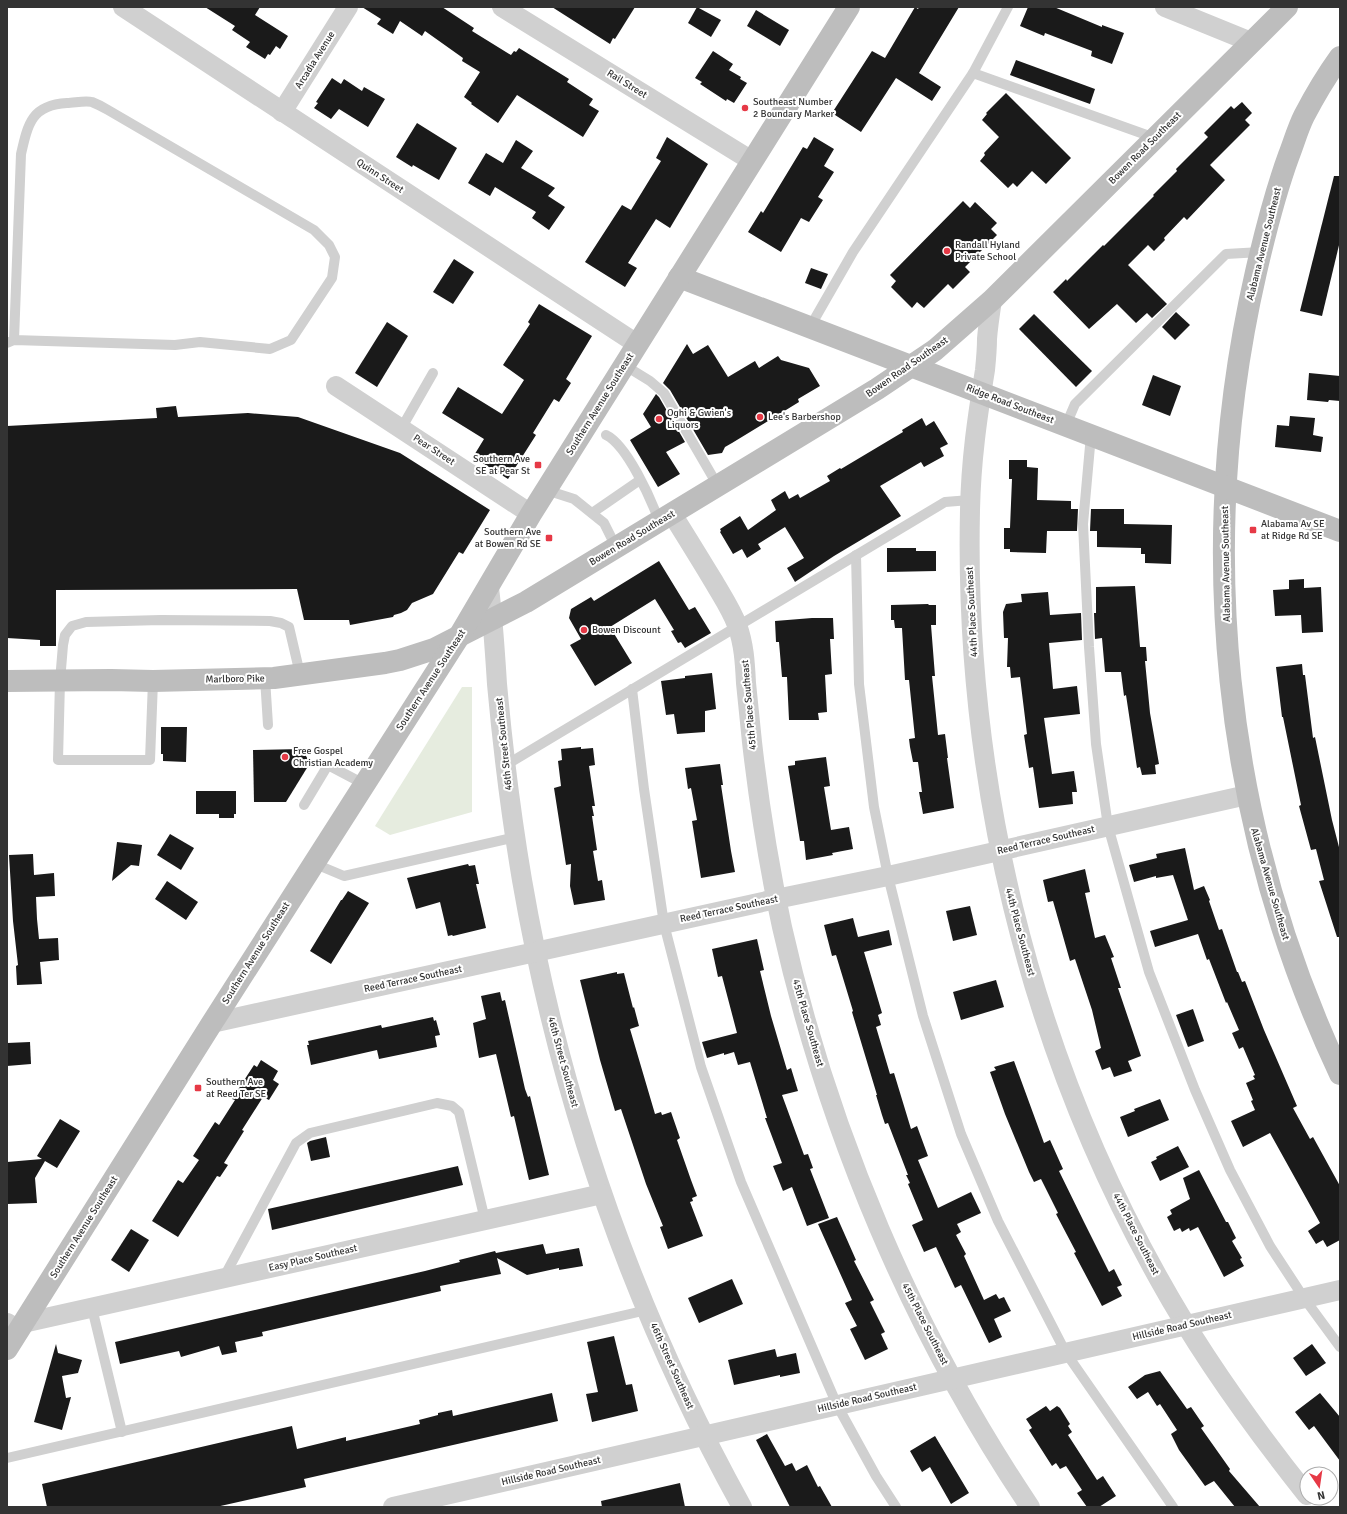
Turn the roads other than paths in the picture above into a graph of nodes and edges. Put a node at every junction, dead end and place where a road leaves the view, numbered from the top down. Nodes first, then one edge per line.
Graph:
1 (123, 7) edge
2 (348, 7) edge
3 (502, 7) edge
4 (849, 7) edge
5 (1008, 7) edge
6 (1288, 7) edge
7 (1168, 8) edge
8 (1251, 42) junction
9 (1340, 57) edge
10 (973, 73) junction
11 (1334, 76) edge
12 (282, 112) junction
13 (1155, 138) junction
14 (752, 161) junction
15 (1261, 252) junction
16 (679, 277) junction
17 (992, 300) junction
18 (810, 327) junction
19 (11, 342) edge
20 (637, 344) junction
21 (624, 365) junction
22 (912, 366) junction
23 (433, 373) dead end
24 (336, 386) dead end
25 (980, 392) junction
26 (1066, 425) junction
27 (402, 429) junction
28 (606, 435) dead end
29 (1092, 435) junction
30 (640, 480) junction
31 (718, 486) junction
32 (1226, 487) junction
33 (546, 490) junction
34 (970, 500) junction
35 (592, 513) junction
36 (531, 514) junction
37 (665, 517) junction
38 (1340, 531) edge
39 (616, 547) junction
40 (856, 555) junction
41 (489, 588) junction
42 (493, 619) junction
43 (737, 626) junction
44 (458, 638) junction
45 (300, 674) junction
46 (265, 678) junction
47 (7, 681) edge
48 (60, 681) junction
49 (153, 681) junction
50 (632, 689) junction
51 (268, 725) dead end
52 (506, 765) junction
53 (364, 784) junction
54 (1247, 796) junction
55 (304, 805) dead end
56 (1108, 826) junction
57 (516, 837) junction
58 (1000, 850) junction
59 (313, 863) junction
60 (888, 876) junction
61 (776, 899) junction
62 (664, 924) junction
63 (536, 952) junction
64 (212, 1023) junction
65 (1340, 1074) edge
66 (602, 1194) junction
67 (485, 1220) junction
68 (223, 1278) junction
69 (1340, 1290) edge
70 (1304, 1298) junction
71 (92, 1308) junction
72 (647, 1310) junction
73 (16, 1325) edge
74 (1186, 1325) junction
75 (1340, 1348) edge
76 (7, 1349) edge
77 (1066, 1353) junction
78 (953, 1378) junction
79 (837, 1405) junction
80 (122, 1432) junction
81 (705, 1435) junction
82 (7, 1458) edge
83 (1299, 1484) edge
84 (393, 1507) edge
85 (742, 1507) edge
86 (896, 1507) edge
87 (1030, 1507) edge
88 (1173, 1507) edge

1 - 12 street, Quinn Street
2 - 12 street, Arcadia Avenue
3 - 14 street, Rail Street
4 - 14 main road, Southern Avenue Southeast
5 - 10 lane
6 - 8 main road, Bowen Road Southeast
7 - 8 street
8 - 13 main road, Bowen Road Southeast
9 - 11 main road, Alabama Avenue Southeast
10 - 13 lane
10 - 18 lane
11 - 15 main road, Alabama Avenue Southeast
12 - 20 street, Quinn Street
13 - 17 main road, Bowen Road Southeast
14 - 16 main road, Southern Avenue Southeast
15 - 26 lane
15 - 32 main road, Alabama Avenue Southeast
16 - 18 main road, Ridge Road Southeast
16 - 20 main road, Southern Avenue Southeast
17 - 22 main road, Bowen Road Southeast
17 - 25 street, 44th Place Southeast
18 - 22 main road, Ridge Road Southeast
19 - 19 lane
20 - 21 main road, Southern Avenue Southeast
21 - 31 lane
21 - 33 main road, Southern Avenue Southeast
22 - 25 main road, Ridge Road Southeast
22 - 31 main road, Bowen Road Southeast
23 - 27 lane
24 - 27 street, Pear Street
25 - 26 main road, Ridge Road Southeast
25 - 34 street, 44th Place Southeast
26 - 29 main road, Ridge Road Southeast
27 - 36 street, Pear Street
28 - 30 lane
29 - 32 main road, Ridge Road Southeast
29 - 56 lane
30 - 35 lane
30 - 37 lane
31 - 37 main road, Bowen Road Southeast
32 - 38 main road, Ridge Road Southeast
32 - 54 main road, Alabama Avenue Southeast
33 - 35 lane
33 - 36 main road, Southern Avenue Southeast
34 - 40 lane
34 - 58 street, 44th Place Southeast
35 - 39 lane
36 - 41 main road, Southern Avenue Southeast
37 - 39 main road, Bowen Road Southeast
37 - 43 street, 45th Place Southeast
39 - 42 main road, Bowen Road Southeast
40 - 43 lane
40 - 60 lane
41 - 42 street, 46th Street Southeast
41 - 44 main road, Southern Avenue Southeast
42 - 44 main road, Bowen Road Southeast
42 - 52 street, 46th Street Southeast
43 - 50 lane
43 - 61 street, 45th Place Southeast
44 - 45 main road, Marlboro Pike
44 - 53 main road, Southern Avenue Southeast
45 - 46 main road, Marlboro Pike
45 - 48 lane
46 - 49 main road, Marlboro Pike
46 - 51 lane
47 - 48 main road, Marlboro Pike
48 - 49 main road, Marlboro Pike
48 - 49 lane
50 - 52 lane
50 - 62 lane
52 - 57 street, 46th Street Southeast
53 - 55 lane
53 - 59 main road, Southern Avenue Southeast
54 - 56 street, Reed Terrace Southeast
54 - 65 main road, Alabama Avenue Southeast
56 - 58 street, Reed Terrace Southeast
56 - 70 lane
57 - 59 lane
57 - 63 street, 46th Street Southeast
58 - 60 street, Reed Terrace Southeast
58 - 74 street, 44th Place Southeast
59 - 64 main road, Southern Avenue Southeast
60 - 61 street, Reed Terrace Southeast
60 - 77 lane
61 - 62 street, Reed Terrace Southeast
61 - 78 street, 45th Place Southeast
62 - 63 street, Reed Terrace Southeast
62 - 79 lane
63 - 64 street, Reed Terrace Southeast
63 - 66 street, 46th Street Southeast
64 - 73 main road, Southern Avenue Southeast
66 - 67 street, Easy Place Southeast
66 - 72 street, 46th Street Southeast
67 - 68 street, Easy Place Southeast
67 - 68 lane
68 - 71 street, Easy Place Southeast
69 - 70 street, Hillside Road Southeast
70 - 74 street, Hillside Road Southeast
70 - 75 lane
71 - 73 street, Easy Place Southeast
71 - 80 lane
72 - 80 lane
72 - 81 street, 46th Street Southeast
73 - 76 main road, Southern Avenue Southeast
74 - 77 street, Hillside Road Southeast
74 - 83 street, 44th Place Southeast
77 - 78 street, Hillside Road Southeast
77 - 88 lane
78 - 79 street, Hillside Road Southeast
78 - 87 street, 45th Place Southeast
79 - 81 street, Hillside Road Southeast
79 - 86 lane
80 - 82 lane
81 - 84 street, Hillside Road Southeast
81 - 85 street, 46th Street Southeast

